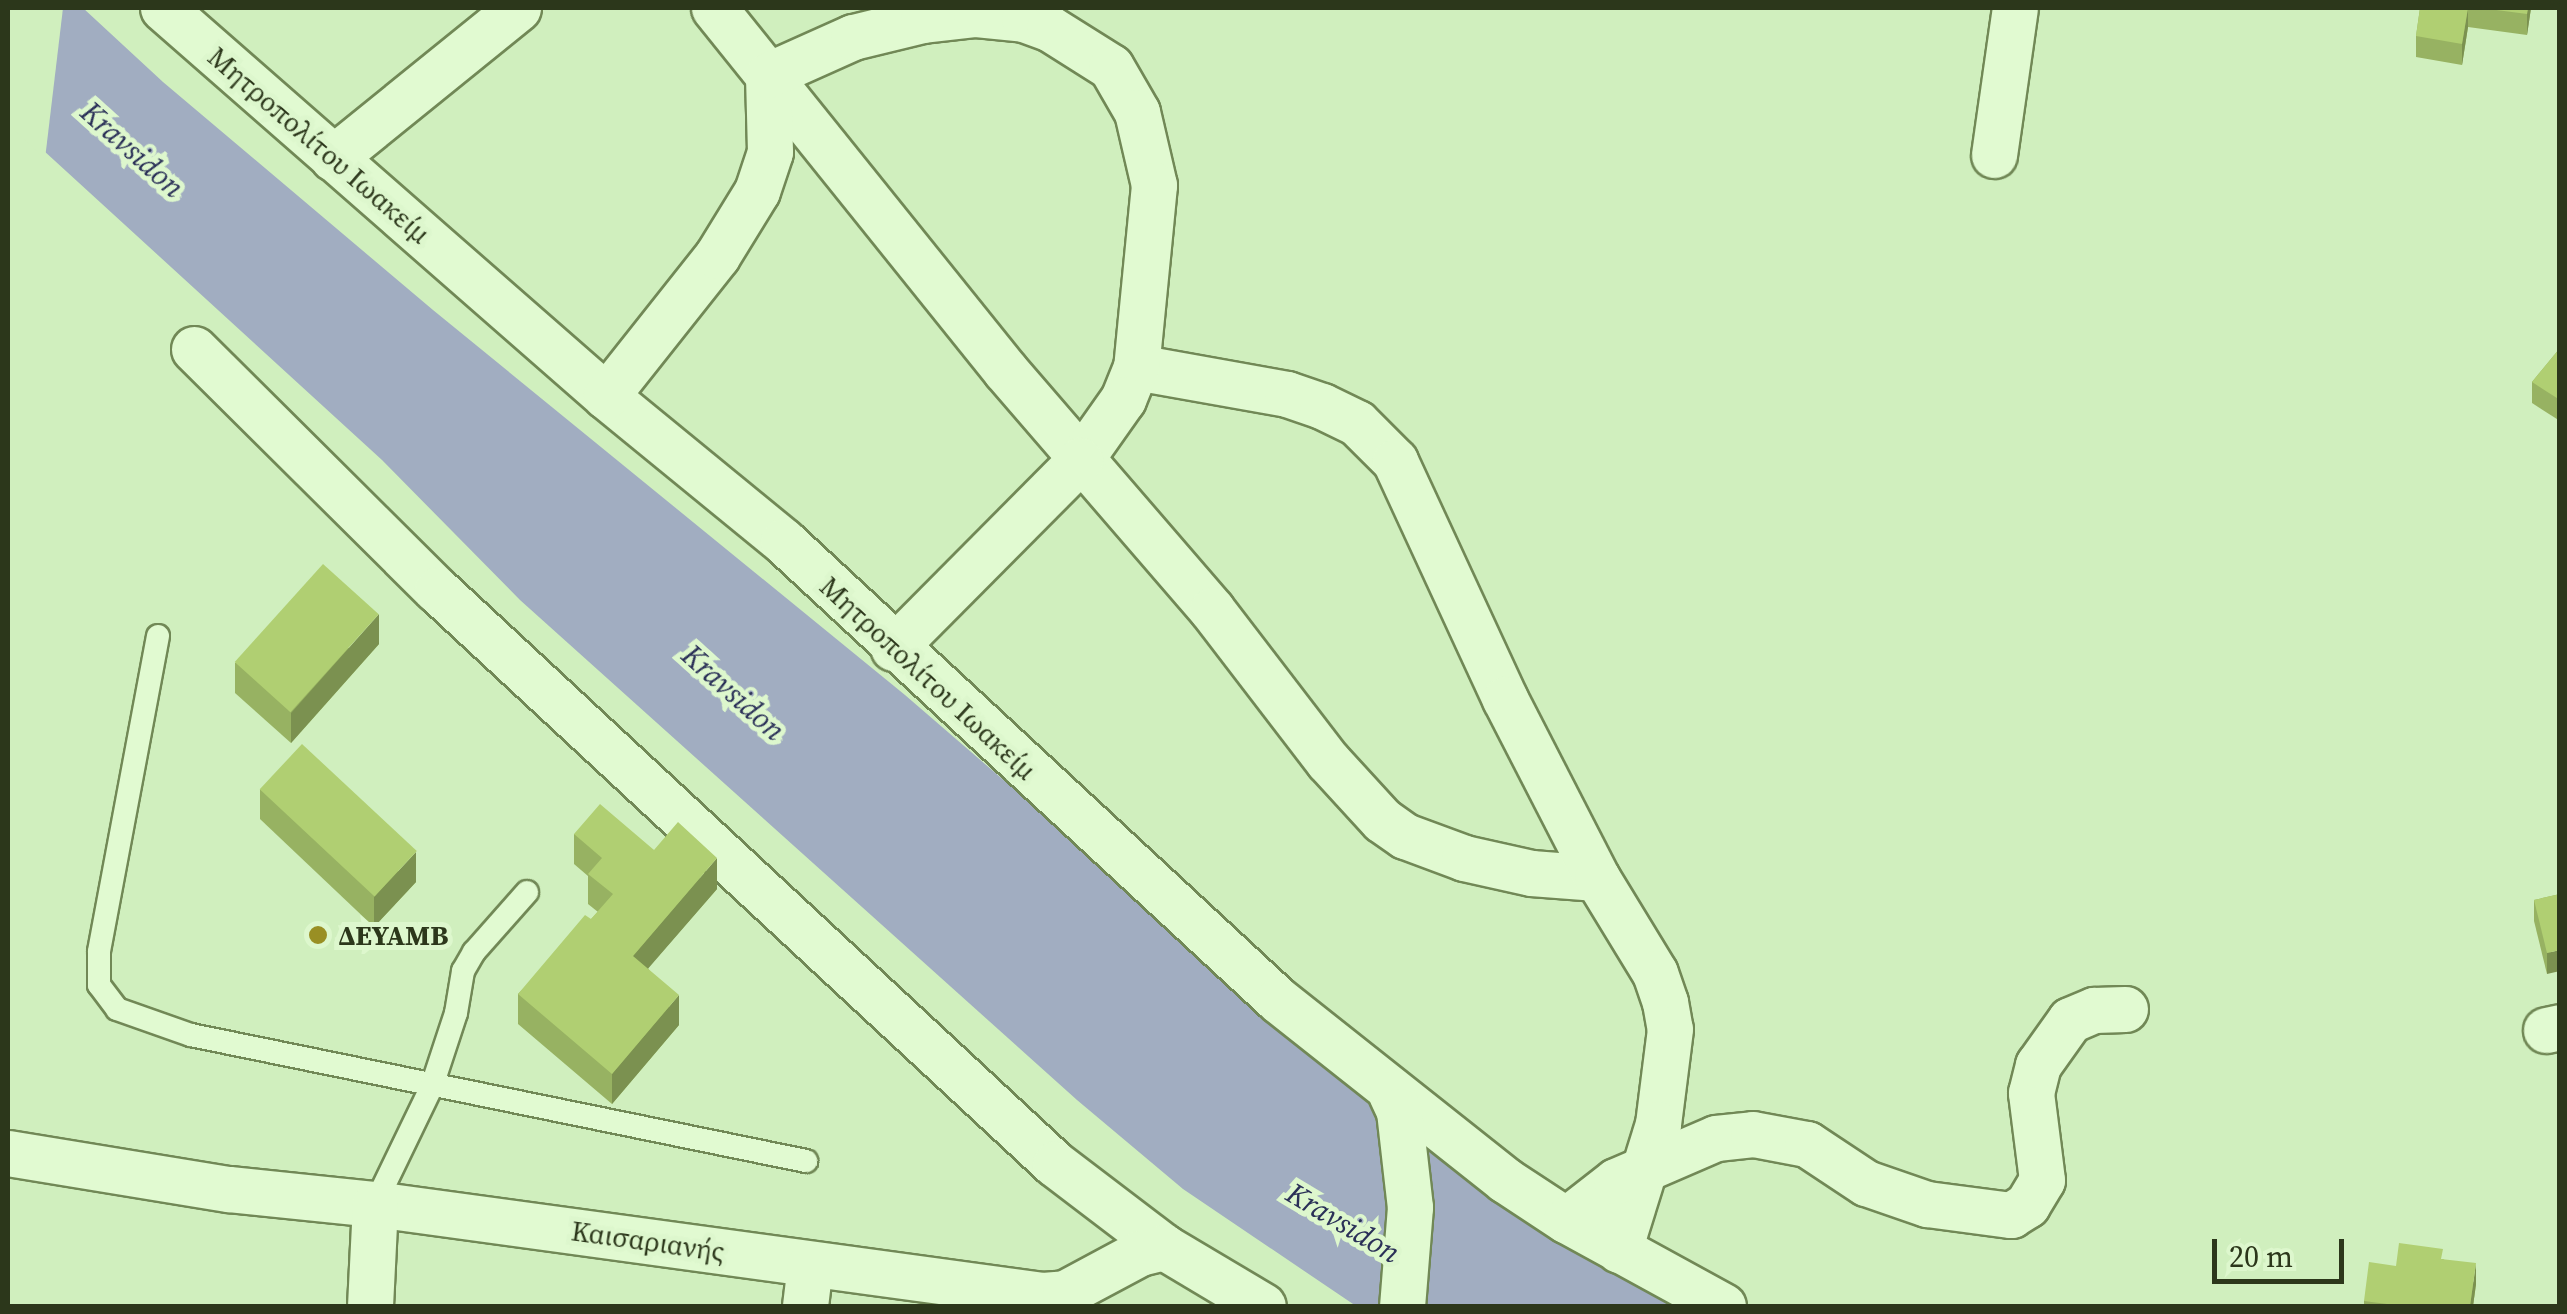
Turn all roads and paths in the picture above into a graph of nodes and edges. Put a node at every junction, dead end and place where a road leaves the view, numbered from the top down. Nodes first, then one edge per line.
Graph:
1 (163, 8) edge
2 (518, 8) edge
3 (714, 8) edge
4 (2015, 8) edge
5 (768, 75) junction
6 (1994, 156) dead end
7 (333, 158) junction
8 (194, 349) dead end
9 (1136, 367) junction
10 (606, 396) junction
11 (1080, 460) junction
12 (158, 636) dead end
13 (893, 648) junction
14 (1597, 878) junction
15 (526, 892) dead end
16 (2125, 1009) dead end
17 (432, 1086) junction
18 (1395, 1103) junction
19 (8, 1153) edge
20 (806, 1161) dead end
21 (1644, 1170) junction
22 (376, 1204) junction
23 (1566, 1220) junction
24 (1164, 1247) junction
25 (1619, 1250) junction
26 (807, 1285) edge
27 (370, 1306) edge
28 (1263, 1306) edge
29 (1402, 1306) edge
30 (1724, 1306) edge

1 - 7 street, Μητροπολίτου Ιωακείμ
2 - 7 street
3 - 5 street
4 - 6 street
5 - 9 street
5 - 10 street
5 - 11 street
7 - 10 street, Μητροπολίτου Ιωακείμ
8 - 24 street
9 - 11 street
9 - 14 street
10 - 13 street, Μητροπολίτου Ιωακείμ
11 - 13 street
11 - 14 street
12 - 17 lane
13 - 18 street, Μητροπολίτου Ιωακείμ
14 - 21 street
15 - 17 lane
16 - 21 street
17 - 20 lane
17 - 22 lane
18 - 23 street, Μητροπολίτου Ιωακείμ
18 - 29 street
19 - 22 street, Καισαριανής
21 - 23 street
21 - 25 street
22 - 26 street, Καισαριανής
22 - 27 street
23 - 25 street, Μητροπολίτου Ιωακείμ
24 - 26 street, Καισαριανής
24 - 28 street
25 - 30 street, Μητροπολίτου Ιωακείμ

